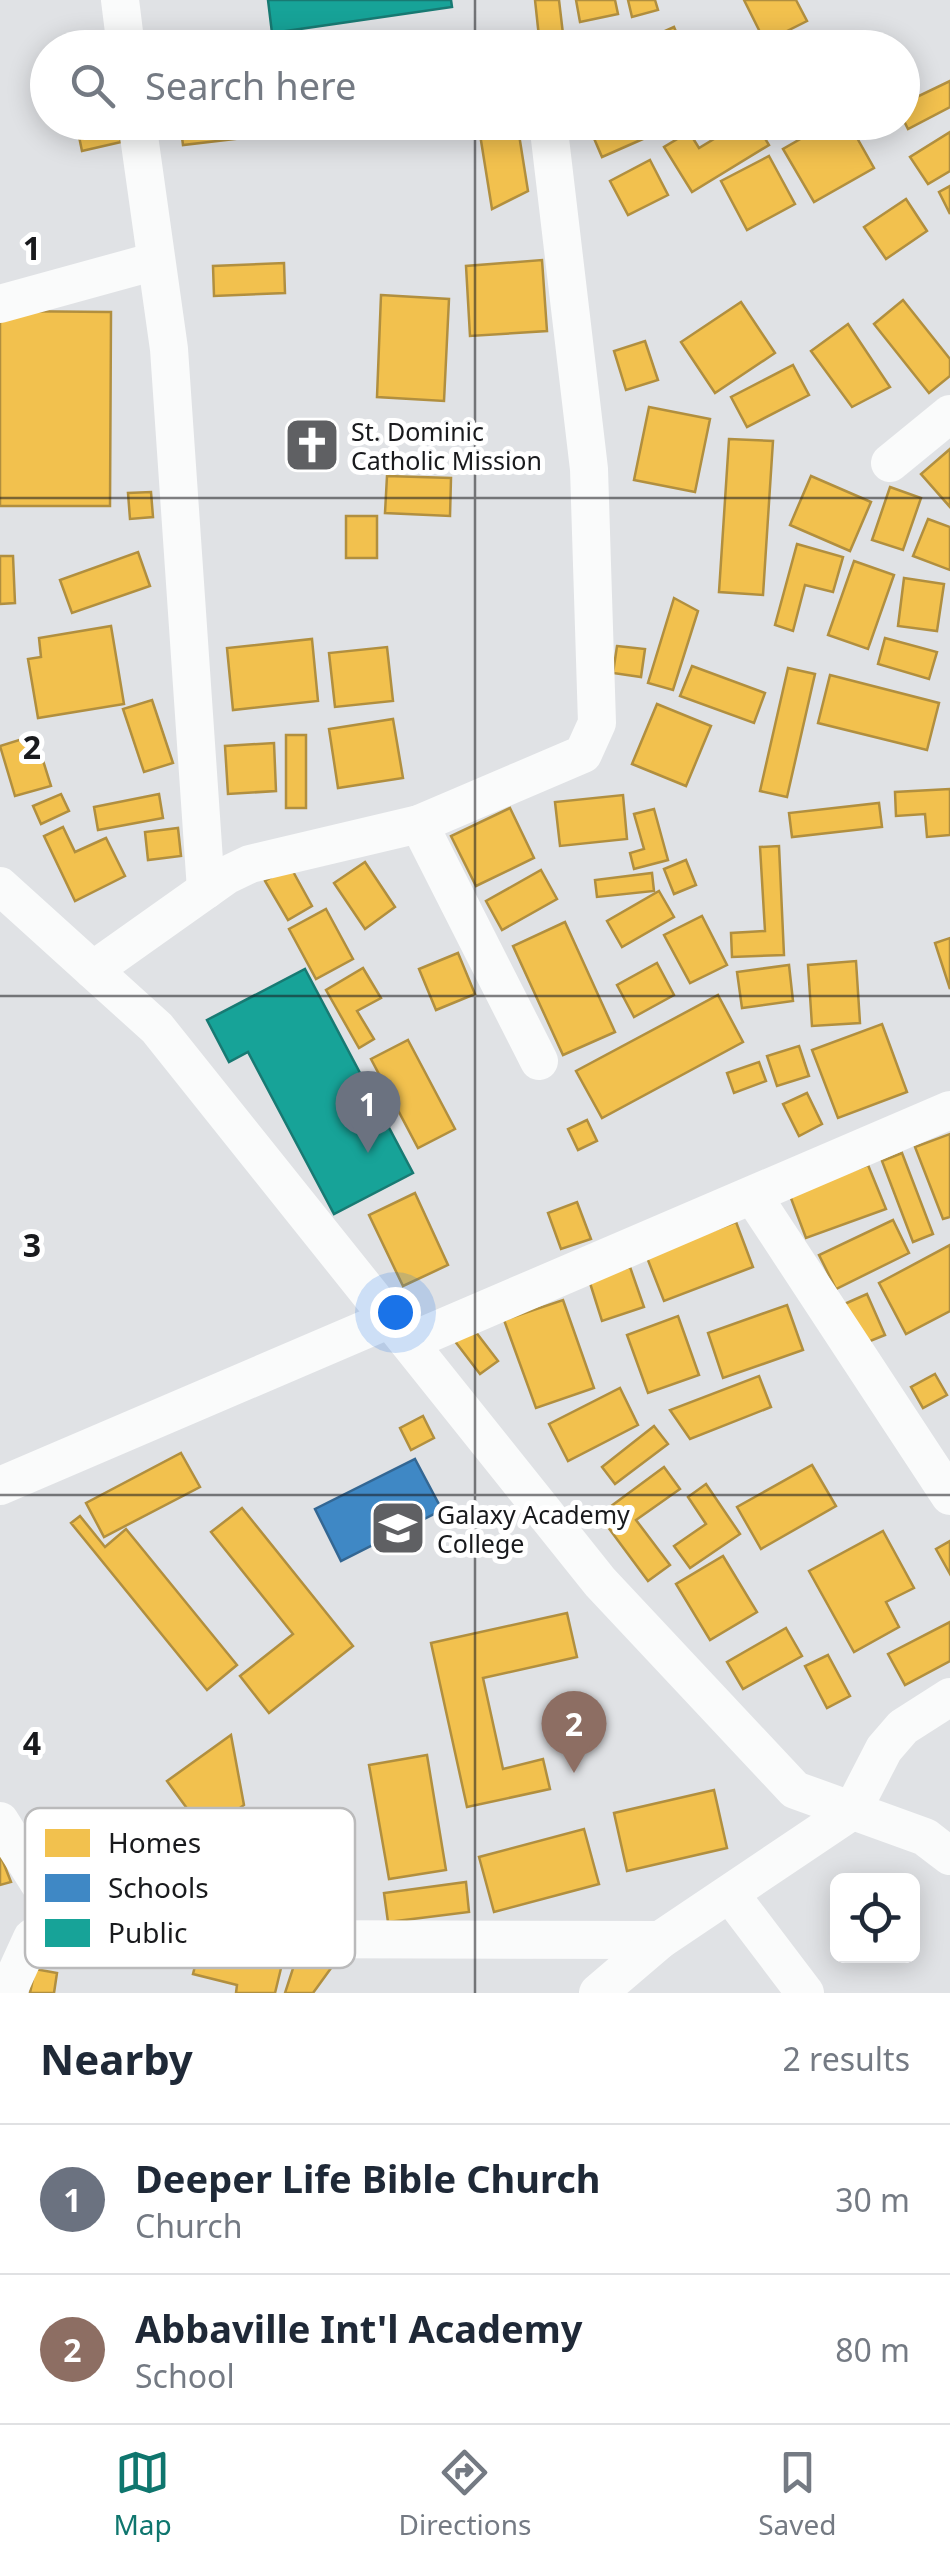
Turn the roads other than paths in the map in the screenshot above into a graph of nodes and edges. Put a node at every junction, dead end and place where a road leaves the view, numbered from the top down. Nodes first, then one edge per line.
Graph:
1 (120, 0) edge
2 (124, 30) edge
3 (139, 140) edge
4 (550, 140) edge
5 (156, 261) junction
6 (0, 304) edge
7 (950, 414) edge
8 (890, 464) dead end
9 (418, 824) junction
10 (0, 886) edge
11 (206, 890) junction
12 (93, 970) junction
13 (540, 1061) dead end
14 (950, 1110) edge
15 (753, 1196) junction
16 (399, 1330) junction
17 (0, 1486) edge
18 (950, 1496) edge
19 (950, 1698) edge
20 (852, 1811) junction
21 (0, 1821) edge
22 (950, 1856) edge
23 (25, 1861) edge
24 (730, 1894) junction
25 (355, 1939) edge
26 (660, 1940) junction
27 (25, 1953) edge
28 (7, 1993) edge
29 (598, 1993) edge
30 (805, 1993) edge

1 - 2 street
3 - 5 street
4 - 9 street
5 - 6 street
5 - 11 street
7 - 8 street
9 - 11 street
9 - 13 street
10 - 12 street
11 - 12 street
12 - 16 street
14 - 15 street
15 - 16 street
15 - 18 street
16 - 17 street
16 - 20 street
19 - 20 street
20 - 22 street
20 - 24 street
21 - 23 street
24 - 26 street
24 - 30 street
25 - 26 street
26 - 29 street
27 - 28 street

